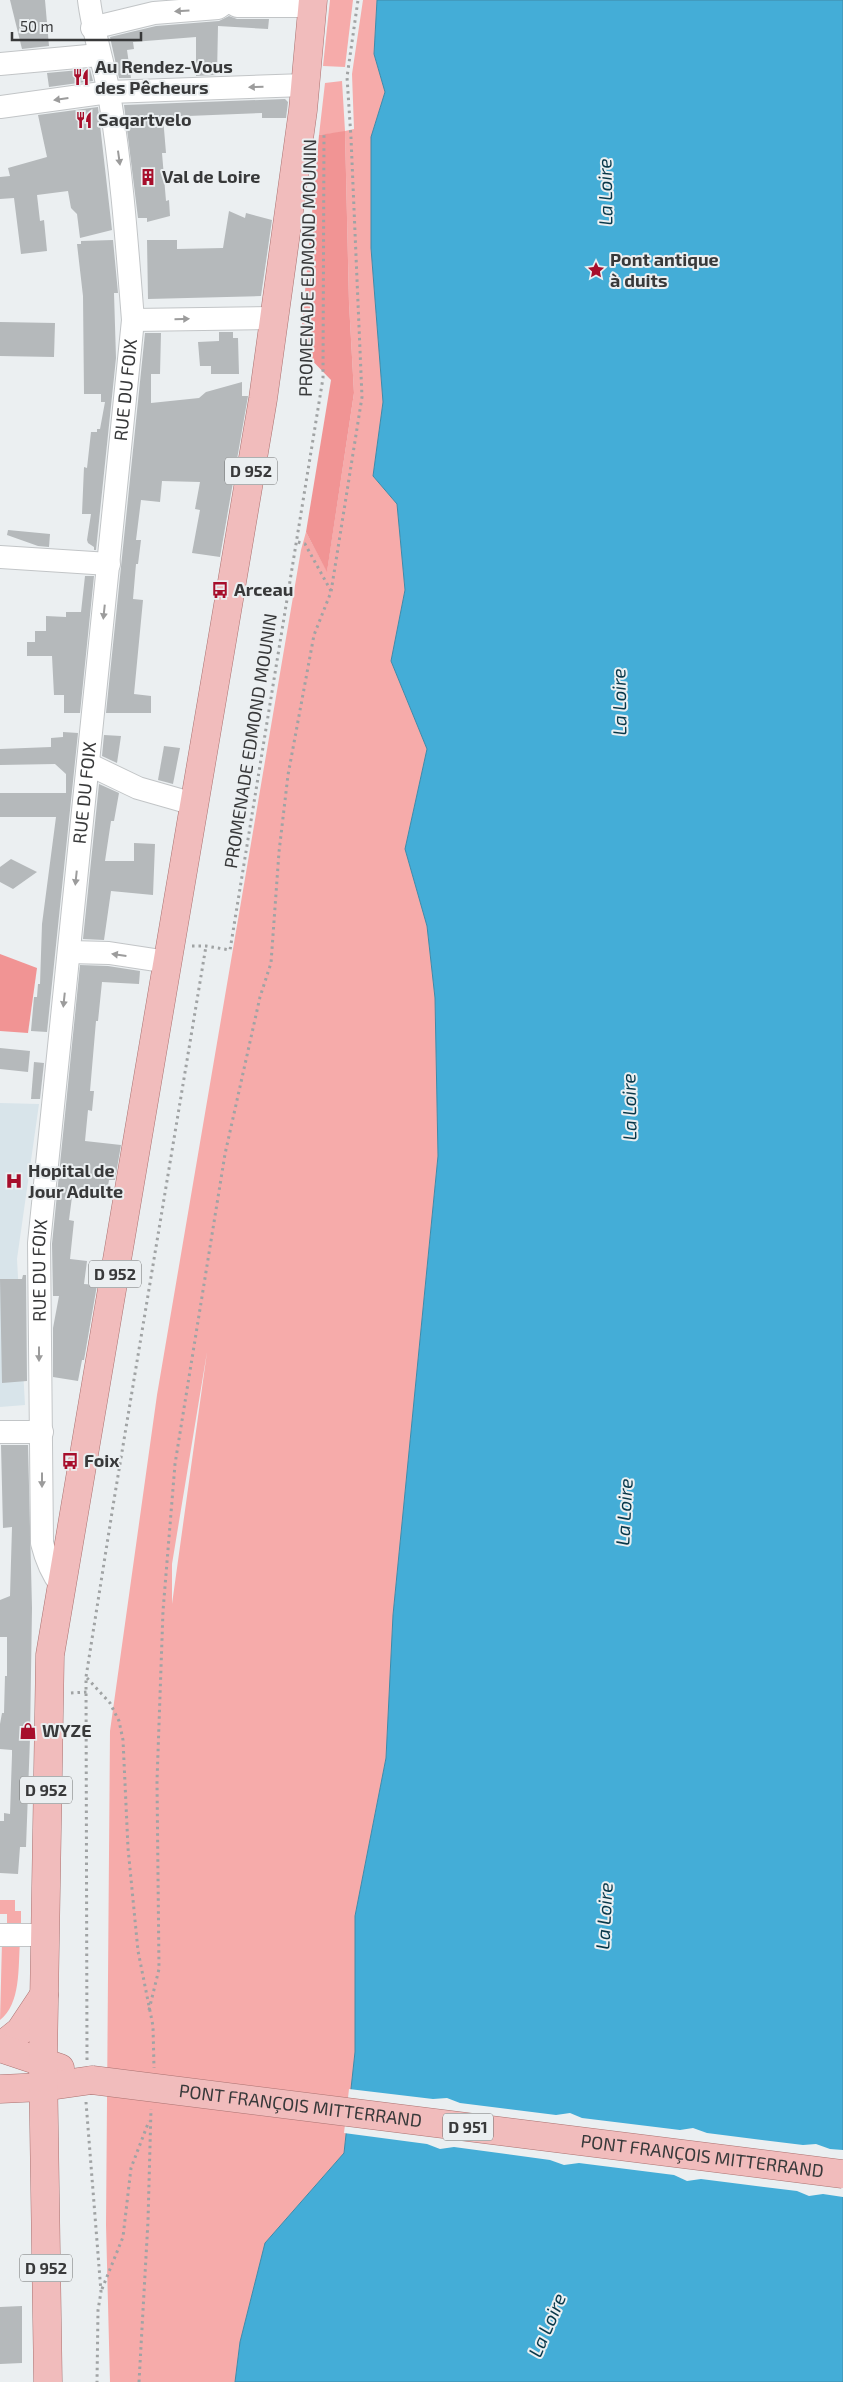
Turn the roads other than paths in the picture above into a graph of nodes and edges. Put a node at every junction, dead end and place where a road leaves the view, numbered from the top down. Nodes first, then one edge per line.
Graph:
1 (89, 0) edge
2 (228, 0) edge
3 (313, 3) edge
4 (92, 28) junction
5 (99, 55) junction
6 (0, 64) edge
7 (305, 85) junction
8 (109, 92) junction
9 (0, 107) edge
10 (276, 318) junction
11 (133, 320) junction
12 (0, 557) edge
13 (108, 564) junction
14 (88, 764) junction
15 (194, 804) junction
16 (69, 952) junction
17 (168, 962) junction
18 (0, 1432) edge
19 (42, 1432) junction
20 (61, 1585) junction
21 (0, 1935) edge
22 (44, 1935) junction
23 (44, 1995) junction
24 (0, 2048) edge
25 (43, 2074) junction
26 (0, 2089) edge
27 (43, 2153) junction
28 (843, 2174) edge
29 (48, 2382) edge

1 - 4 street, RUE DU FOIX
2 - 3 street
2 -> 4 street
3 - 7 main road, D 952
4 - 5 street, RUE DU FOIX
5 - 6 street
5 - 8 street, RUE DU FOIX
7 -> 8 street
7 - 10 main road, D 952
8 -> 9 street
8 -> 11 street, RUE DU FOIX
11 -> 10 street
10 - 15 main road, D 952
11 - 13 street, RUE DU FOIX
12 - 13 street
13 -> 14 street, RUE DU FOIX
14 - 15 street
14 -> 16 street, RUE DU FOIX
15 - 17 main road, D 952
17 -> 16 street
16 -> 19 street, RUE DU FOIX
17 - 20 main road, D 952
18 - 19 street
19 -> 20 street, RUE DU FOIX
20 - 22 main road, D 952
21 - 22 street
22 - 23 main road, D 952
23 - 24 main road
23 - 25 main road, D 952
24 - 25 main road
25 - 26 main road
25 - 27 main road, D 952
25 - 28 main road, PONT FRANÇOIS MITTERRAND / D 951, bridge
26 - 27 main road
27 - 29 main road, D 952

